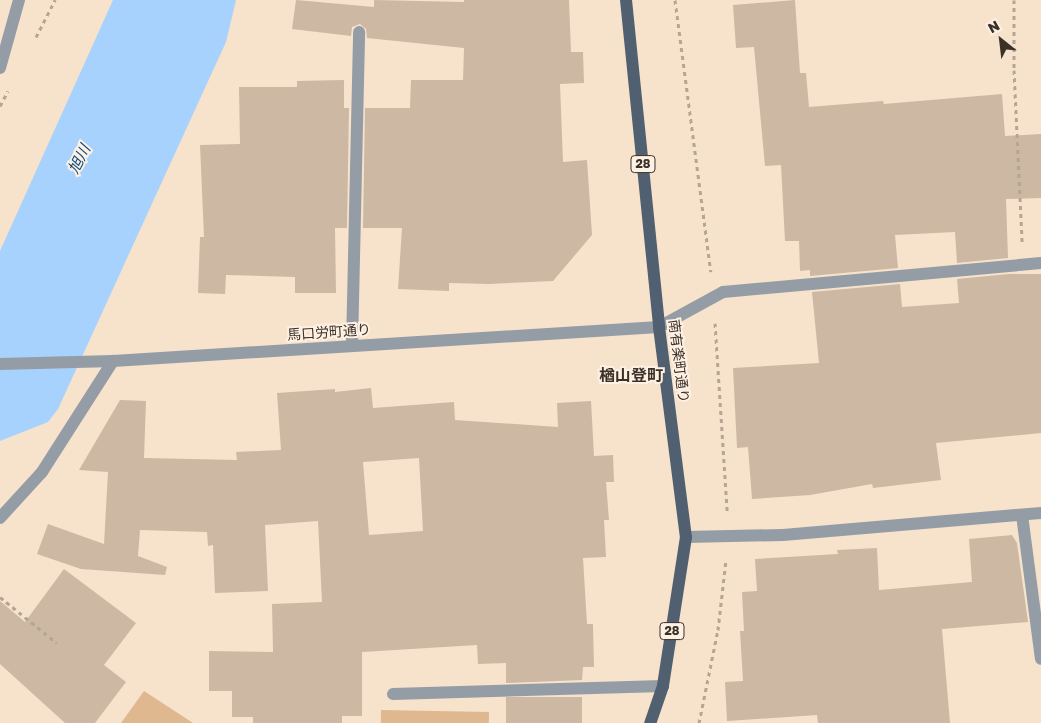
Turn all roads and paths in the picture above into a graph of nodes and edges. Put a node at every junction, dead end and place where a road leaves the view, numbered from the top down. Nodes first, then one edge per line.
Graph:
1 (19, 0) edge
2 (626, 0) edge
3 (675, 0) edge
4 (1014, 0) edge
5 (359, 32) dead end
6 (0, 68) edge
7 (1041, 264) edge
8 (1023, 265) junction
9 (714, 298) junction
10 (659, 327) junction
11 (352, 346) junction
12 (113, 361) junction
13 (0, 364) edge
14 (1041, 513) edge
15 (1022, 515) junction
16 (0, 518) edge
17 (686, 537) junction
18 (728, 537) junction
19 (0, 598) edge
20 (57, 642) dead end
21 (1041, 659) edge
22 (663, 686) junction
23 (393, 694) dead end
24 (650, 723) edge
25 (699, 723) edge

1 - 6 street
2 - 10 main road, 南有楽町通り / 28
3 - 9 path
4 - 8 path
5 - 11 street
7 - 8 street
8 - 9 street
9 - 10 street
9 - 18 path
10 - 11 street, 馬口労町通り
10 - 17 main road, 南有楽町通り / 28
11 - 12 street, 馬口労町通り
12 - 13 street, 馬口労町通り
12 - 16 street
14 - 15 street
15 - 18 street
15 - 21 street
17 - 18 street
17 - 22 main road, 南有楽町通り / 28
18 - 25 path
19 - 20 path
22 - 23 street
22 - 24 main road, 南有楽町通り / 28

